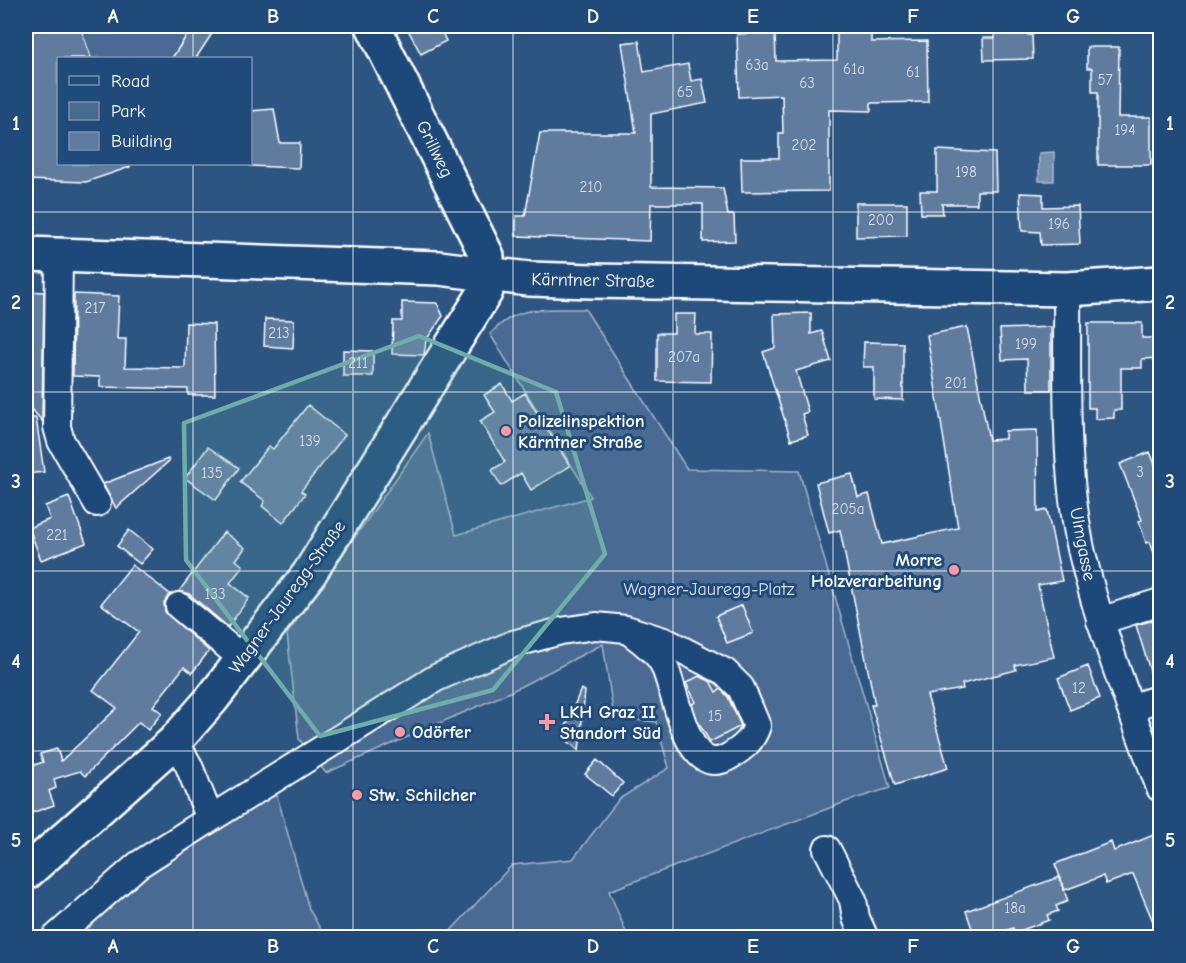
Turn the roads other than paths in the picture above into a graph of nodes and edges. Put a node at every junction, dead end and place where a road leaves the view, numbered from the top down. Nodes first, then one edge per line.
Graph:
1 (373, 26) edge
2 (26, 254) edge
3 (58, 256) junction
4 (486, 275) junction
5 (1161, 283) edge
6 (1067, 289) junction
7 (97, 503) dead end
8 (1161, 602) edge
9 (179, 606) dead end
10 (1100, 621) junction
11 (626, 629) junction
12 (243, 659) junction
13 (1161, 698) edge
14 (1130, 708) junction
15 (182, 753) junction
16 (1161, 788) edge
17 (210, 819) junction
18 (827, 849) dead end
19 (26, 873) edge
20 (55, 938) edge
21 (866, 938) edge

1 - 4 main road, Grillweg
2 - 3 main road, Kärntner Straße
3 - 4 main road, Kärntner Straße
3 - 7 street
4 - 6 main road, Kärntner Straße
4 - 12 main road, Wagner-Jauregg-Straße
5 - 6 main road, Kärntner Straße
6 - 10 street, Ulmgasse
8 - 10 street
9 - 12 street
10 - 14 street, Ulmgasse
11 - 11 street
11 - 17 street
12 - 15 main road, Wagner-Jauregg-Straße
13 - 14 street
14 - 16 street, Ulmgasse
15 - 17 street
15 - 19 main road, Wagner-Jauregg-Straße
17 - 20 street
18 - 21 street

